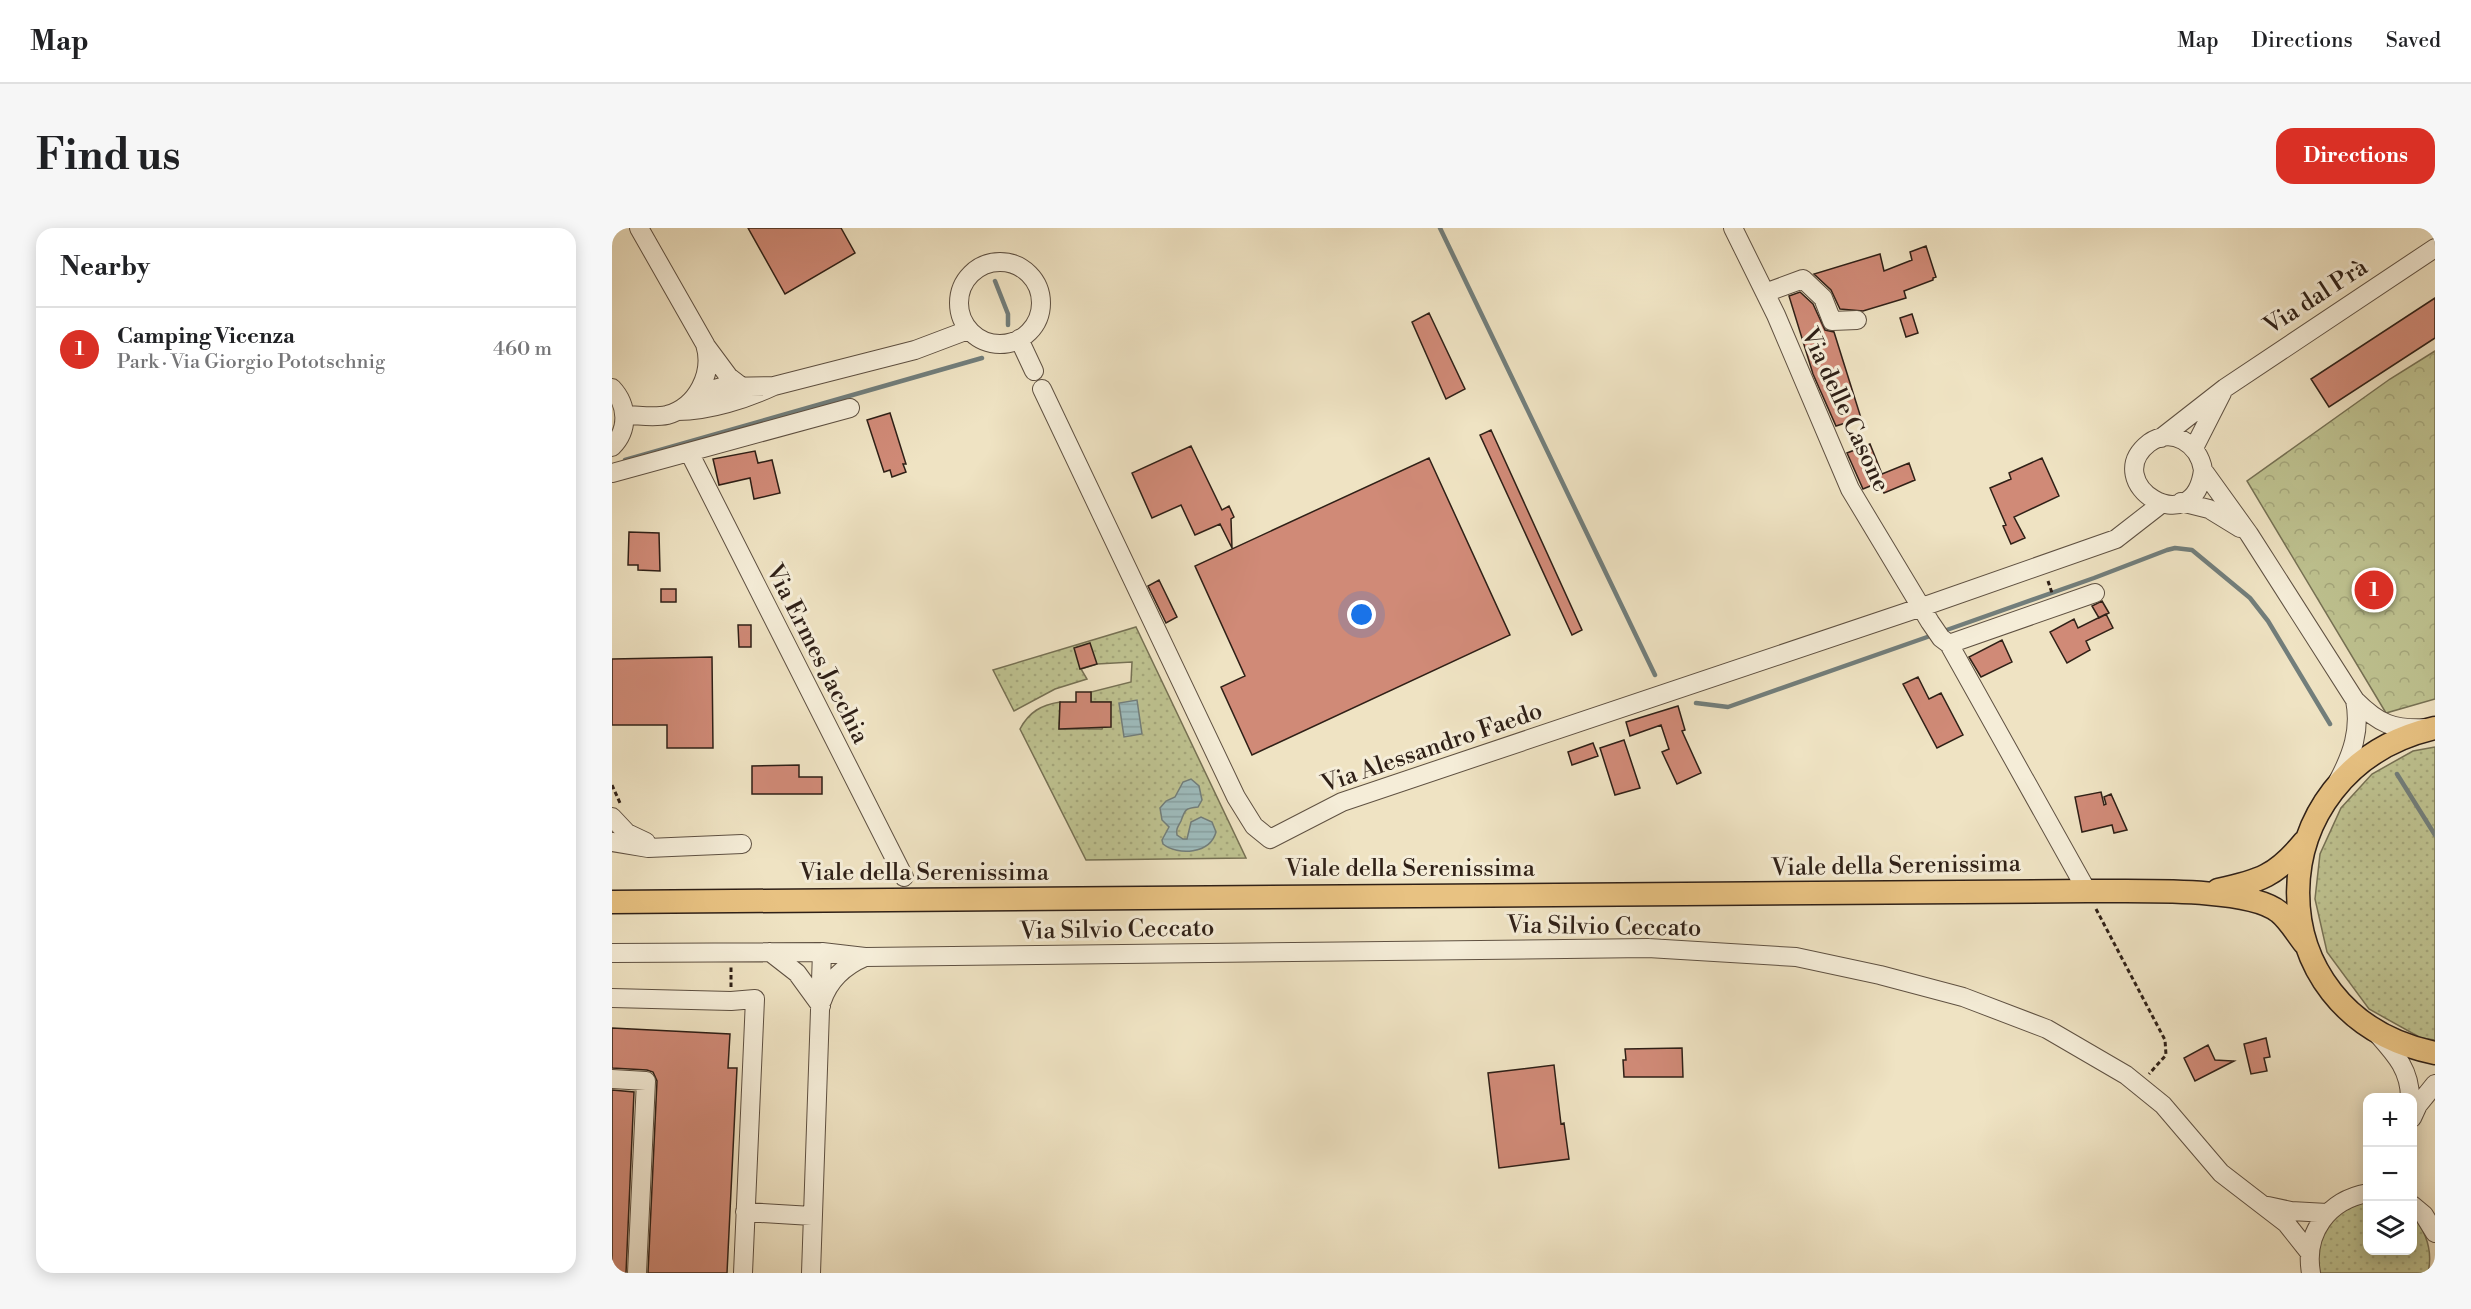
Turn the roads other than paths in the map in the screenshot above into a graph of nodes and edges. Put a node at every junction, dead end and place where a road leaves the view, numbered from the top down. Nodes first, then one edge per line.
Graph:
1 (639, 228) edge
2 (1733, 228) edge
3 (2435, 248) edge
4 (1765, 293) junction
5 (1857, 321) dead end
6 (968, 330) junction
7 (1019, 339) junction
8 (705, 344) junction
9 (1034, 371) dead end
10 (774, 386) junction
11 (742, 387) junction
12 (612, 388) edge
13 (2225, 388) junction
14 (1042, 389) dead end
15 (697, 394) junction
16 (850, 408) dead end
17 (676, 411) junction
18 (625, 415) junction
19 (2161, 438) junction
20 (612, 447) edge
21 (2194, 448) junction
22 (688, 452) junction
23 (2203, 470) junction
24 (612, 473) edge
25 (2143, 493) junction
26 (2181, 502) junction
27 (2161, 504) junction
28 (2128, 529) junction
29 (2249, 534) junction
30 (2095, 593) dead end
31 (1926, 614) junction
32 (1945, 641) junction
33 (2355, 700) junction
34 (2435, 728) edge
35 (2334, 790) junction
36 (618, 814) edge
37 (2308, 837) junction
38 (612, 842) edge
39 (742, 844) dead end
40 (668, 846) junction
41 (904, 877) dead end
42 (2087, 891) junction
43 (2208, 892) junction
44 (612, 902) edge
45 (2305, 944) junction
46 (770, 952) junction
47 (822, 952) junction
48 (612, 953) edge
49 (865, 957) junction
50 (612, 998) edge
51 (820, 1006) junction
52 (2373, 1029) junction
53 (2435, 1053) edge
54 (612, 1079) edge
55 (2435, 1084) edge
56 (2410, 1093) edge
57 (2417, 1108) edge
58 (2363, 1192) edge
59 (2266, 1206) junction
60 (2420, 1211) edge
61 (745, 1212) junction
62 (2327, 1212) junction
63 (812, 1216) junction
64 (2435, 1233) edge
65 (2310, 1252) junction
66 (637, 1273) edge
67 (743, 1273) edge
68 (811, 1273) edge
69 (2311, 1273) edge

1 - 8 street
2 - 4 street, Via delle Casone
3 - 13 street, Via dal Prà
4 - 5 street
4 - 31 street, Via delle Casone
6 - 7 street
6 - 7 street
6 - 10 street
7 - 9 street
8 - 11 street
8 - 15 street
10 - 11 street
10 - 17 street
11 - 15 street
12 - 18 street
13 - 19 street, Via dal Prà
13 - 21 street, Via dal Prà
14 - 31 street, Via Alessandro Faedo
15 - 17 street
16 - 22 street
17 - 18 street
18 - 20 street
19 - 21 street
19 - 25 street
21 - 23 street
22 - 24 street
22 - 41 street, Via Ermes Jacchia
23 - 26 street
23 - 29 street
25 - 27 street
25 - 28 street
26 - 27 street
26 - 29 street
27 - 28 street
28 - 31 street
29 - 33 street
30 - 32 street
31 - 32 street, Via delle Casone
32 - 42 street, Via delle Casone
33 - 34 street
33 - 35 street
34 - 35 main road
35 - 37 main road
36 - 40 street
37 - 43 main road, Viale della Serenissima
37 - 45 main road
38 - 40 street
39 - 40 street
42 - 43 main road, Viale della Serenissima
42 - 44 main road, Viale della Serenissima
43 - 45 main road, Viale della Serenissima
45 - 52 main road
46 - 47 street
46 - 48 street
46 - 51 street
47 - 49 street, Via Silvio Ceccato
47 - 51 street
49 - 51 street
49 - 59 street, Via Silvio Ceccato
50 - 61 street
51 - 63 street
52 - 53 main road
52 - 56 street
54 - 66 street
55 - 57 street
58 - 62 street
59 - 62 street, Via Silvio Ceccato
59 - 65 street, Via Silvio Ceccato
60 - 64 street
61 - 63 street
61 - 67 street
62 - 65 street
63 - 68 street
65 - 69 street

